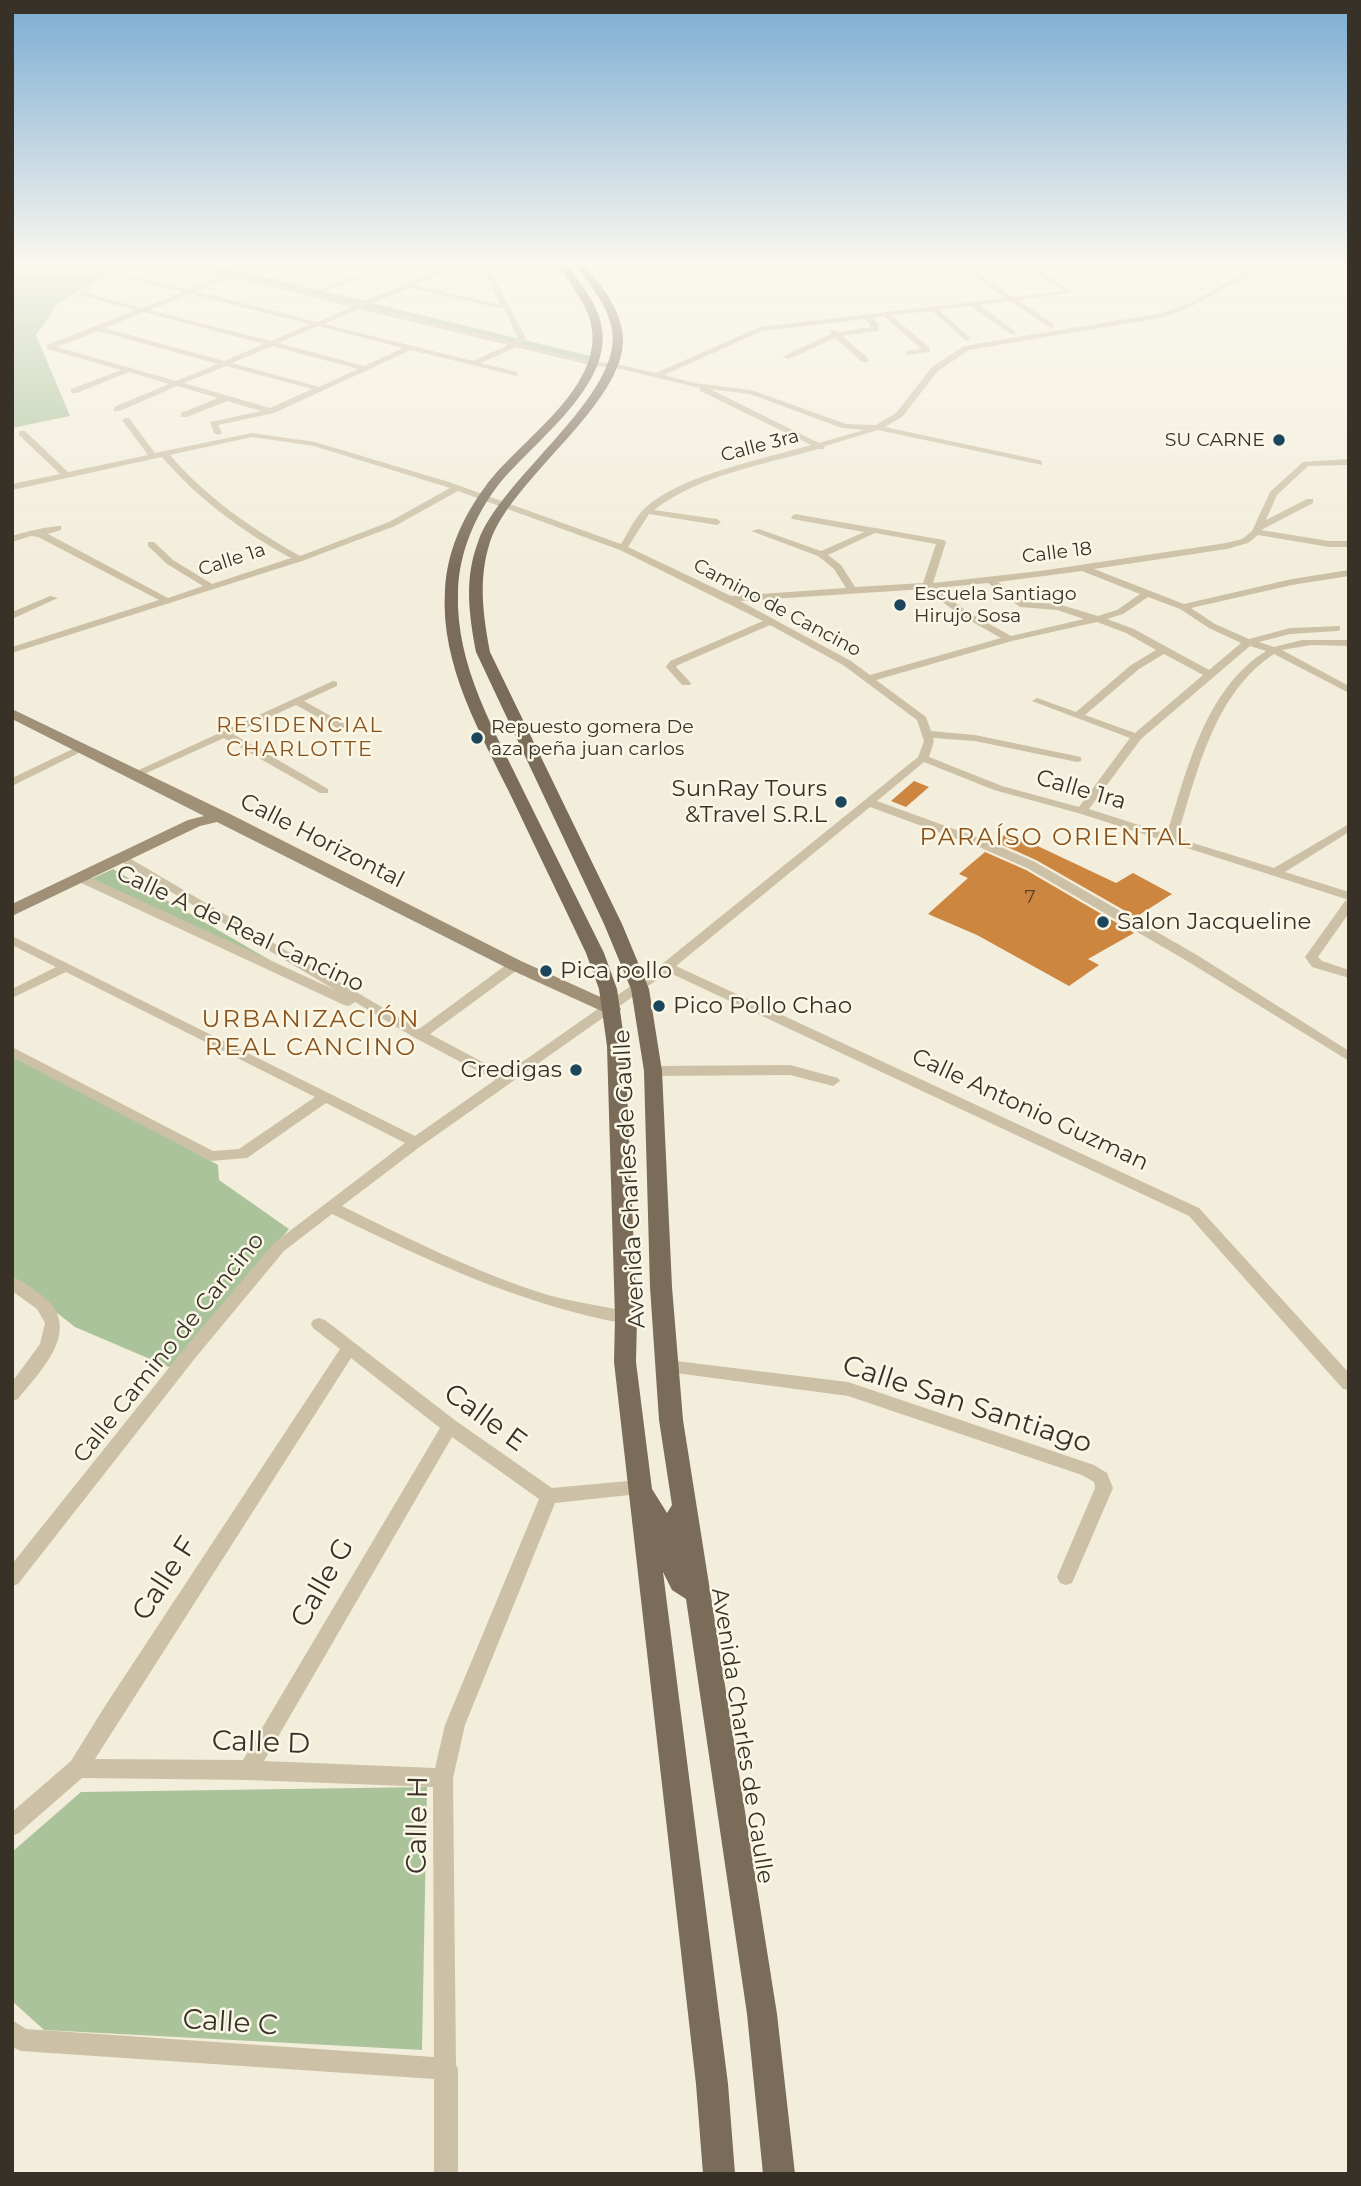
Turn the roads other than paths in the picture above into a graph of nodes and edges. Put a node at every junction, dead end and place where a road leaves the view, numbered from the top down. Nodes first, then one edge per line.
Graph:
1 (118, 367) edge
2 (216, 367) edge
3 (240, 367) edge
4 (360, 367) edge
5 (485, 367) edge
6 (598, 367) edge
7 (620, 367) edge
8 (676, 367) edge
9 (697, 367) edge
10 (938, 367) edge
11 (364, 368) joint
12 (128, 370) junction
13 (514, 374) dead end
14 (656, 376) junction
15 (673, 379) junction
16 (177, 384) junction
17 (694, 384) junction
18 (724, 388) junction
19 (319, 389) junction
20 (74, 391) dead end
21 (713, 394) junction
22 (226, 398) junction
23 (117, 409) dead end
24 (271, 411) junction
25 (184, 415) dead end
26 (126, 420) dead end
27 (878, 428) junction
28 (22, 433) dead end
29 (218, 433) dead end
30 (821, 447) junction
31 (163, 453) junction
32 (152, 455) junction
33 (1349, 462) edge
34 (1039, 463) dead end
35 (65, 475) junction
36 (12, 487) edge
37 (457, 488) junction
38 (493, 501) junction
39 (1310, 501) dead end
40 (646, 511) junction
41 (795, 517) dead end
42 (717, 522) dead end
43 (58, 528) dead end
44 (1257, 530) junction
45 (756, 531) dead end
46 (873, 531) junction
47 (40, 534) junction
48 (12, 539) edge
49 (151, 544) dead end
50 (1329, 544) junction
51 (1349, 544) edge
52 (623, 548) junction
53 (821, 554) junction
54 (1349, 555) edge
55 (299, 559) junction
56 (1082, 568) junction
57 (1349, 573) edge
58 (988, 579) junction
59 (927, 586) junction
60 (211, 587) junction
61 (852, 590) junction
62 (1147, 593) junction
63 (53, 598) dead end
64 (730, 599) junction
65 (167, 601) junction
66 (1183, 607) junction
67 (12, 616) edge
68 (1098, 619) junction
69 (771, 621) junction
70 (1337, 628) dead end
71 (1010, 639) junction
72 (1248, 642) junction
73 (1349, 643) edge
74 (12, 650) edge
75 (1161, 650) junction
76 (1274, 650) junction
77 (1208, 674) junction
78 (868, 679) junction
79 (686, 683) dead end
80 (333, 684) dead end
81 (1349, 690) edge
82 (296, 701) junction
83 (1037, 701) dead end
84 (12, 713) edge
85 (1080, 714) junction
86 (341, 726) dead end
87 (225, 734) junction
88 (928, 734) junction
89 (1138, 737) junction
90 (81, 748) junction
91 (923, 758) junction
92 (1077, 759) dead end
93 (136, 774) junction
94 (12, 783) edge
95 (324, 791) dead end
96 (868, 802) junction
97 (1082, 811) junction
98 (222, 816) junction
99 (1349, 827) edge
100 (1171, 839) junction
101 (122, 859) junction
102 (1275, 873) junction
103 (81, 878) junction
104 (1349, 896) edge
105 (1349, 904) edge
106 (12, 911) edge
107 (12, 940) edge
108 (515, 965) junction
109 (67, 967) junction
110 (667, 967) junction
111 (1349, 974) edge
112 (640, 989) junction
113 (12, 994) edge
114 (612, 1009) junction
115 (420, 1035) junction
116 (12, 1051) edge
117 (1349, 1057) edge
118 (653, 1071) junction
119 (504, 1079) junction
120 (833, 1081) dead end
121 (327, 1096) junction
122 (416, 1142) junction
123 (330, 1207) junction
124 (12, 1283) edge
125 (626, 1318) junction
126 (319, 1324) dead end
127 (349, 1348) junction
128 (668, 1366) junction
129 (1349, 1384) edge
130 (12, 1394) edge
131 (450, 1426) junction
132 (639, 1488) junction
133 (549, 1496) junction
134 (683, 1509) junction
135 (648, 1555) junction
136 (1066, 1577) dead end
137 (12, 1578) edge
138 (695, 1591) junction
139 (78, 1768) junction
140 (248, 1770) junction
141 (443, 1777) junction
142 (12, 1826) edge
143 (15, 2040) edge
144 (447, 2069) junction
145 (446, 2174) edge
146 (719, 2174) edge
147 (779, 2174) edge

1 - 12 street
2 - 16 street
3 - 19 street
4 - 11 street
5 - 13 street
6 - 38 main road, Avenida Charles de Gaulle
7 - 14 street
8 - 14 street
9 - 15 street
10 - 27 street, Calle 3ra
11 - 19 street
12 - 16 street
12 - 20 street
14 - 15 street
15 - 17 street
16 - 22 street
16 - 23 street
17 - 18 street
17 - 21 street
18 - 21 street
18 - 27 street
19 - 24 street
21 - 30 street
22 - 24 street
22 - 25 street
24 - 29 street
26 - 32 street
27 - 30 street, Calle 3ra
27 - 34 street
28 - 35 street
30 - 40 street, Calle 3ra
31 - 32 street, Camino de Cancino
31 - 37 street, Camino de Cancino
31 - 55 street
32 - 35 street, Camino de Cancino
33 - 44 street
35 - 36 street, Camino de Cancino
37 - 38 street, Camino de Cancino
37 - 55 street, Calle 1a
38 - 52 street, Camino de Cancino
38 - 112 main road, Avenida Charles de Gaulle
38 - 114 main road, Avenida Charles de Gaulle
39 - 44 street, Calle 18
40 - 42 street
40 - 52 street, Calle 3ra
41 - 46 street
43 - 47 street
44 - 50 street
44 - 56 street, Calle 18
45 - 53 street
46 - 53 street
46 - 59 street
47 - 48 street
47 - 65 street
49 - 60 street
50 - 51 street
50 - 54 street
52 - 64 street, Camino de Cancino
53 - 61 street
55 - 60 street, Calle 1a
56 - 58 street, Calle 18
56 - 62 street
57 - 66 street
58 - 59 street, Calle 18
58 - 68 street
59 - 61 street, Calle 18
59 - 71 street
60 - 65 street, Calle 1a
61 - 64 street, Calle 18
62 - 66 street
62 - 68 street
63 - 67 street
64 - 69 street, Camino de Cancino
65 - 74 street, Calle 1a
66 - 72 street
68 - 71 street
68 - 75 street
69 - 78 street, Camino de Cancino
69 - 79 street
70 - 72 street
71 - 78 street
72 - 76 street
72 - 77 street
73 - 76 street
75 - 77 street
75 - 85 street
76 - 81 street
76 - 100 street
77 - 89 street
78 - 88 street, Camino de Cancino
80 - 82 street
82 - 86 street
82 - 87 street
83 - 85 street
84 - 90 main road, Calle Horizontal
85 - 89 street
87 - 93 street
87 - 95 street
88 - 91 street
88 - 92 street
89 - 97 street
90 - 93 main road, Calle Horizontal
90 - 94 street
91 - 96 street
91 - 97 street, Calle 1ra
93 - 98 main road, Calle Horizontal
96 - 110 street
96 - 117 street
97 - 100 street, Calle 1ra
98 - 101 main road
98 - 108 main road, Calle Horizontal
99 - 102 street
100 - 102 street, Calle 1ra
101 - 103 main road
101 - 115 street
102 - 104 street, Calle 1ra
103 - 106 main road
103 - 115 street, Calle A de Real Cancino
105 - 111 street
107 - 109 street
108 - 114 main road, Calle Horizontal
108 - 115 street
109 - 113 street
109 - 121 street
110 - 112 street
110 - 129 street, Calle Antonio Guzman
112 - 114 street, Calle Camino de Cancino
112 - 118 main road, Avenida Charles de Gaulle
114 - 119 street, Calle Camino de Cancino
114 - 125 main road, Avenida Charles de Gaulle
115 - 119 street
116 - 121 street
118 - 120 street
118 - 128 main road, Avenida Charles de Gaulle
119 - 122 street, Calle Camino de Cancino
121 - 122 street
122 - 123 street, Calle Camino de Cancino
123 - 125 street
123 - 137 street, Calle Camino de Cancino
124 - 130 street
125 - 132 main road, Avenida Charles de Gaulle
126 - 127 street, Calle E
127 - 131 street, Calle E
127 - 139 street, Calle F
128 - 134 main road, Avenida Charles de Gaulle
128 - 136 street, Calle San Santiago
131 - 133 street, Calle E
131 - 140 street, Calle G
132 - 133 street
132 - 134 main road
132 - 135 main road, Avenida Charles de Gaulle
133 - 141 street, Calle H
134 - 138 main road, Avenida Charles de Gaulle
135 - 138 main road
135 - 146 main road, Avenida Charles de Gaulle
138 - 147 main road, Avenida Charles de Gaulle
139 - 140 street, Calle D
139 - 142 street, Calle F
140 - 141 street, Calle D
141 - 144 street, Calle H
143 - 144 street, Calle C
144 - 145 street, Calle H

